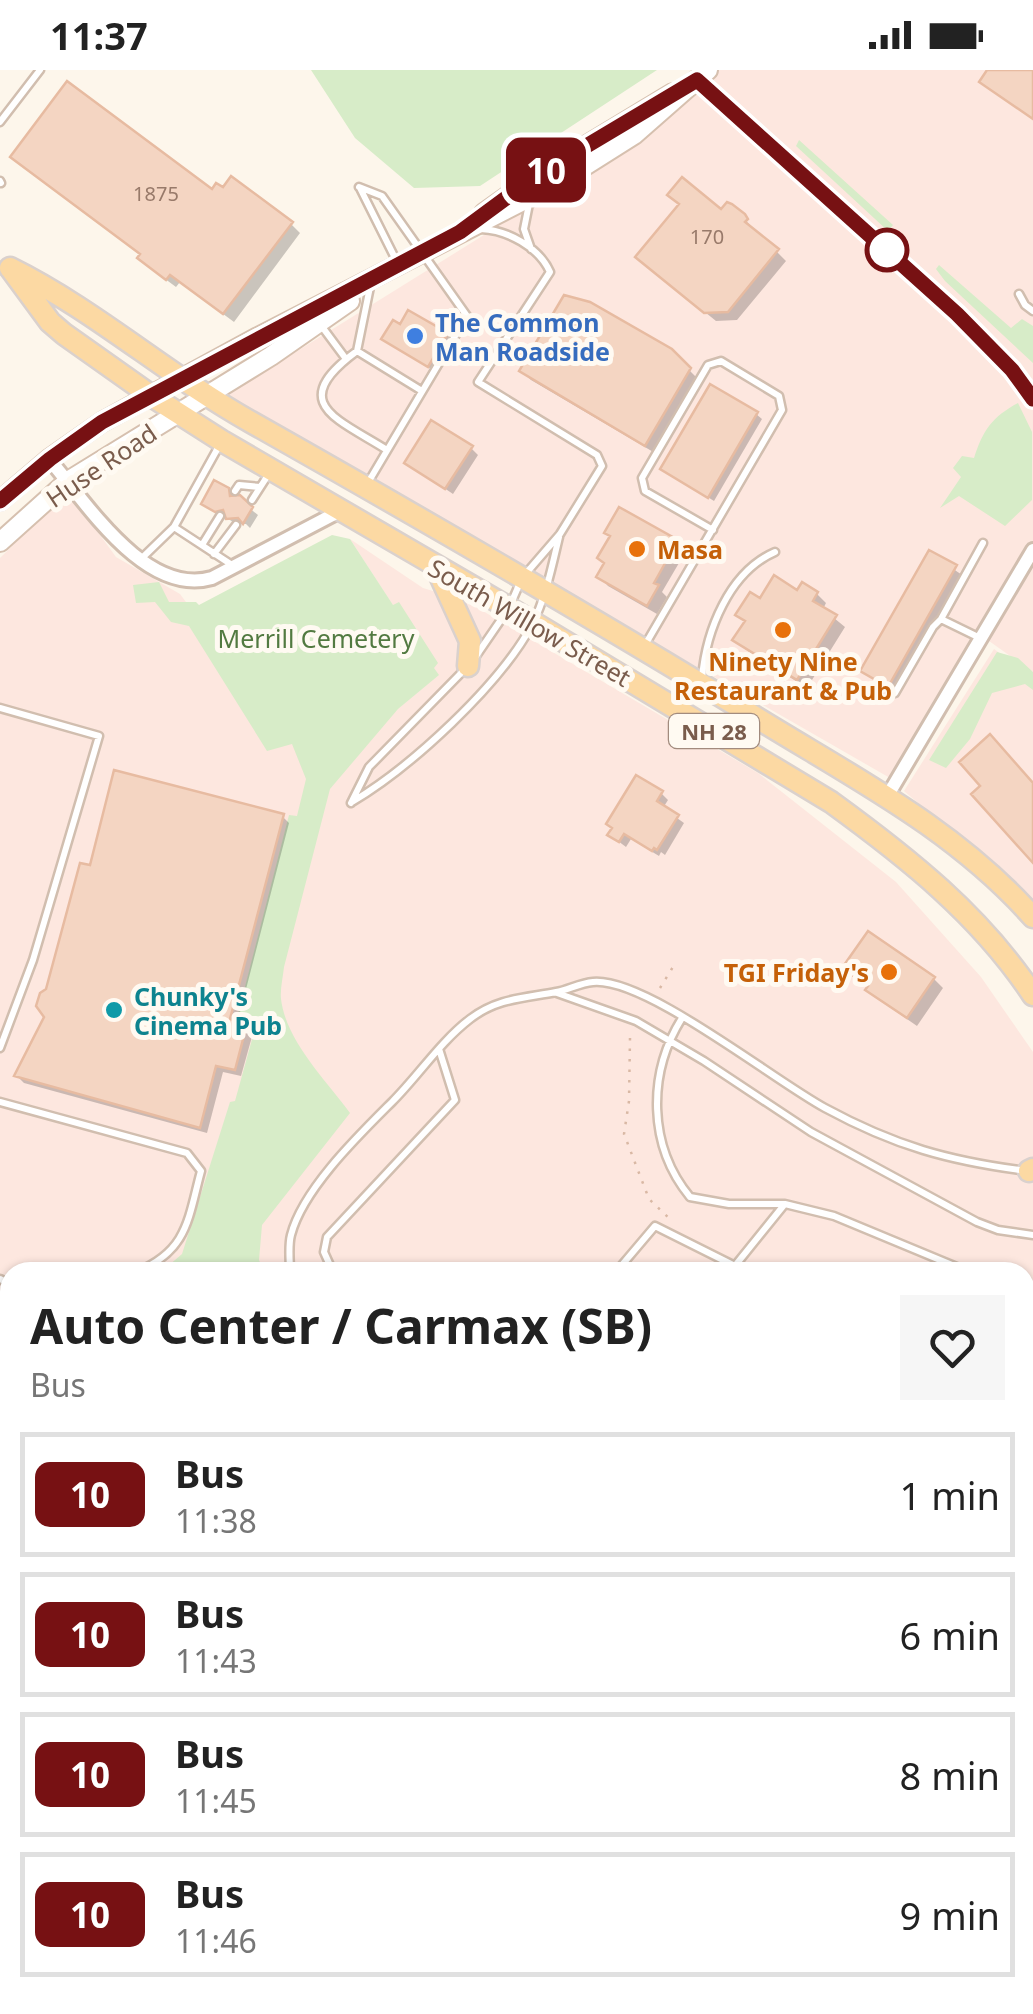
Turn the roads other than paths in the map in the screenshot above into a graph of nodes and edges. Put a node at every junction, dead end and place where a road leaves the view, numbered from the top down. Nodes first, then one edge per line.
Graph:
1 (40, 70) edge
2 (702, 75) edge
3 (0, 106) edge
4 (13, 106) junction
5 (0, 122) edge
6 (531, 199) junction
7 (460, 232) junction
8 (532, 250) junction
9 (423, 253) junction
10 (5, 265) edge
11 (400, 266) junction
12 (370, 287) junction
13 (1019, 294) dead end
14 (1033, 311) edge
15 (320, 323) junction
16 (358, 351) junction
17 (346, 359) junction
18 (182, 380) junction
19 (422, 390) junction
20 (208, 396) junction
21 (152, 397) junction
22 (1033, 399) edge
23 (178, 414) junction
24 (222, 441) junction
25 (387, 450) junction
26 (50, 459) junction
27 (266, 478) junction
28 (68, 481) junction
29 (365, 487) junction
30 (235, 490) dead end
31 (252, 500) dead end
32 (0, 501) edge
33 (342, 510) junction
34 (220, 516) dead end
35 (236, 525) dead end
36 (174, 528) junction
37 (712, 530) junction
38 (560, 534) junction
39 (0, 542) edge
40 (983, 543) dead end
41 (202, 546) junction
42 (1033, 550) edge
43 (775, 552) dead end
44 (214, 554) junction
45 (141, 559) junction
46 (234, 566) junction
47 (436, 567) junction
48 (522, 578) junction
49 (545, 592) junction
50 (509, 608) junction
51 (941, 619) junction
52 (533, 623) junction
53 (982, 639) junction
54 (642, 650) junction
55 (468, 666) junction
56 (702, 684) junction
57 (895, 693) dead end
58 (0, 708) edge
59 (888, 796) junction
60 (1033, 916) edge
61 (556, 992) junction
62 (1033, 995) edge
63 (682, 1018) junction
64 (669, 1039) junction
65 (0, 1048) edge
66 (438, 1049) junction
67 (0, 1102) edge
68 (1032, 1171) edge
69 (785, 1204) junction
70 (1033, 1234) edge
71 (161, 1262) edge
72 (290, 1262) edge
73 (328, 1262) edge
74 (624, 1262) edge
75 (719, 1262) edge
76 (738, 1262) edge
77 (947, 1262) edge

1 - 4 lane
2 - 6 street
2 - 7 street
2 - 22 street
3 - 4 lane
4 - 5 lane
6 - 7 street
6 - 8 lane
7 - 8 lane
7 - 9 street
8 - 38 lane
9 - 11 street
9 - 11 lane
9 - 19 lane
10 - 18 main road, South Willow Street / NH 28
10 - 21 main road, South Willow Street / NH 28
11 - 12 street, Huse Road
11 - 18 street, Huse Road
12 - 15 street, Huse Road
12 - 16 lane
13 - 14 lane
15 - 17 lane
15 - 20 street, Huse Road
16 - 17 lane
16 - 19 lane
17 - 25 lane
18 - 20 main road, South Willow Street / NH 28
18 - 21 street, Huse Road
19 - 25 lane
20 - 23 street, Huse Road
20 - 29 main road, South Willow Street / NH 28
21 - 23 main road, South Willow Street / NH 28
21 - 26 street, Huse Road
23 - 24 main road, South Willow Street / NH 28
23 - 28 street, Huse Road
24 - 27 main road, South Willow Street / NH 28
24 - 36 lane
25 - 29 lane
26 - 28 street
26 - 32 street, Huse Road
27 - 30 lane
27 - 31 lane
27 - 33 main road, South Willow Street / NH 28
28 - 39 street, Huse Road
28 - 45 street
29 - 48 main road, South Willow Street / NH 28
33 - 46 street
33 - 47 main road, South Willow Street / NH 28
34 - 41 lane
35 - 44 lane
36 - 41 lane
36 - 45 lane
37 - 37 lane
37 - 54 lane
38 - 48 lane
38 - 49 lane
40 - 51 lane
41 - 44 lane
42 - 53 street
43 - 56 lane
44 - 46 lane
45 - 46 street
47 - 50 main road, South Willow Street / NH 28
47 - 55 main road
48 - 49 main road, South Willow Street / NH 28
48 - 50 lane
49 - 52 lane
49 - 54 main road, South Willow Street / NH 28
50 - 52 main road, South Willow Street / NH 28
50 - 55 lane
51 - 53 lane
51 - 57 lane
52 - 55 lane
52 - 62 main road, South Willow Street / NH 28
53 - 59 street
54 - 56 main road, South Willow Street / NH 28
56 - 59 main road, South Willow Street / NH 28
58 - 65 lane
59 - 60 main road, South Willow Street / NH 28
61 - 63 lane
61 - 64 lane
61 - 66 lane
63 - 64 lane
63 - 68 lane
64 - 69 lane
64 - 70 lane
66 - 72 lane
66 - 73 lane
67 - 71 lane
69 - 76 lane
69 - 77 lane
74 - 75 lane

